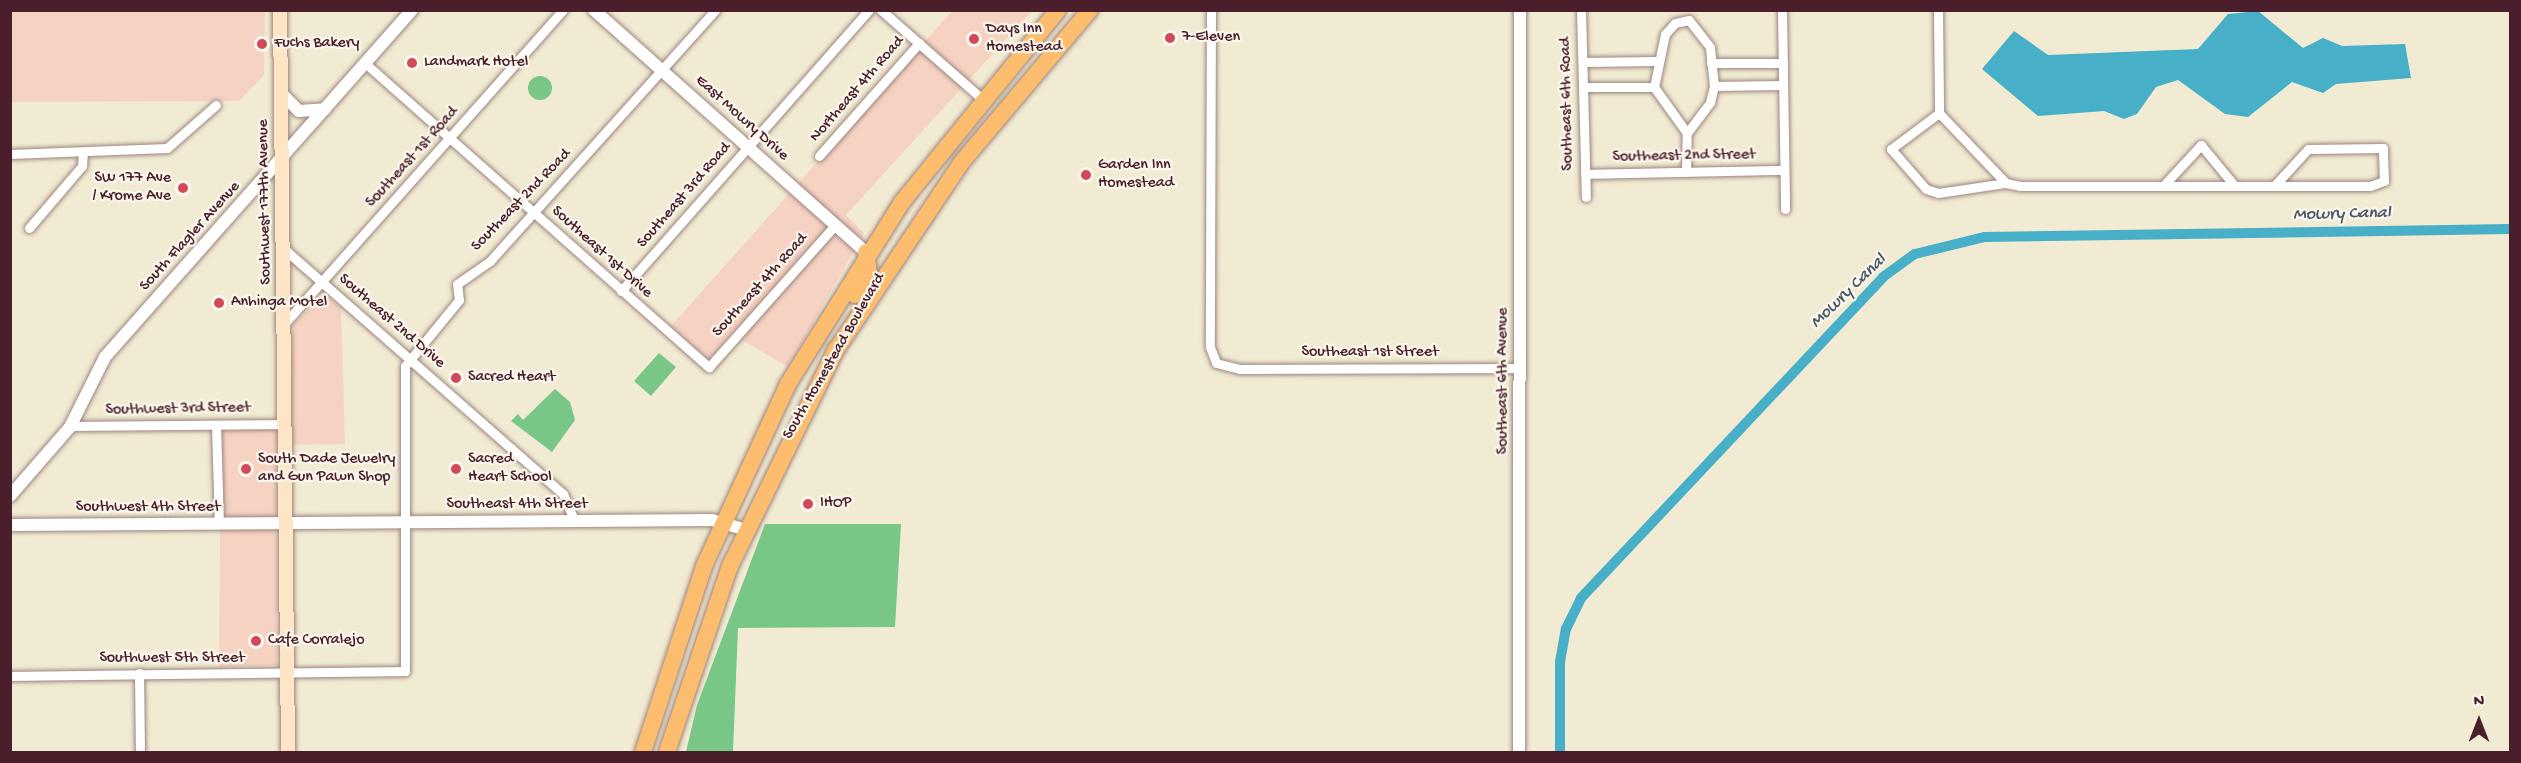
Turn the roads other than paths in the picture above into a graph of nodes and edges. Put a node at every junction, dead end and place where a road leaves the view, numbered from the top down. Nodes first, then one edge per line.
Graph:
1 (280, 10) edge
2 (412, 10) edge
3 (563, 10) edge
4 (594, 10) edge
5 (715, 10) edge
6 (869, 10) edge
7 (881, 10) edge
8 (1058, 10) edge
9 (1090, 10) edge
10 (1211, 10) edge
11 (1520, 10) edge
12 (1581, 10) edge
13 (1675, 10) edge
14 (1782, 10) edge
15 (1938, 10) edge
16 (1689, 15) edge
17 (1675, 22) junction
18 (919, 43) junction
19 (1658, 61) junction
20 (1582, 62) junction
21 (1712, 63) junction
22 (1783, 63) junction
23 (366, 64) junction
24 (661, 70) junction
25 (1783, 85) junction
26 (1714, 86) junction
27 (1583, 87) junction
28 (1654, 87) junction
29 (281, 93) junction
30 (981, 98) junction
31 (216, 105) dead end
32 (325, 110) junction
33 (1939, 113) junction
34 (1687, 133) junction
35 (451, 139) junction
36 (747, 148) junction
37 (939, 152) junction
38 (83, 153) junction
39 (10, 154) edge
40 (819, 156) dead end
41 (282, 159) junction
42 (1784, 170) junction
43 (1686, 172) junction
44 (1585, 174) junction
45 (2006, 183) junction
46 (2234, 185) junction
47 (2275, 185) junction
48 (2163, 186) junction
49 (1586, 197) dead end
50 (1785, 209) dead end
51 (534, 213) junction
52 (835, 225) junction
53 (29, 228) dead end
54 (283, 248) junction
55 (866, 252) junction
56 (892, 258) junction
57 (322, 282) junction
58 (621, 291) junction
59 (284, 324) junction
60 (410, 357) junction
61 (829, 361) junction
62 (709, 367) joint
63 (1520, 368) junction
64 (285, 424) junction
65 (216, 425) junction
66 (71, 426) junction
67 (10, 496) edge
68 (722, 521) junction
69 (406, 522) junction
70 (575, 522) junction
71 (219, 524) junction
72 (286, 524) junction
73 (10, 525) edge
74 (746, 530) junction
75 (405, 671) joint
76 (139, 673) junction
77 (287, 673) junction
78 (10, 676) edge
79 (140, 753) edge
80 (288, 753) edge
81 (643, 753) edge
82 (668, 753) edge
83 (1519, 753) edge

1 - 29 main road, Southwest 177th Avenue
2 - 23 street, South Flagler Avenue
3 - 35 street, Southeast 1st Road
4 - 24 street, East Mowry Drive
5 - 24 street, Southeast 2nd Road
6 - 36 street, Southeast 3rd Road
7 - 18 street
8 - 30 highway, South Homestead Boulevard
9 - 56 highway, South Homestead Boulevard
10 - 63 street, Southeast 1st Street
11 - 63 street, Southeast 6th Avenue
12 - 20 street, Southeast 6th Road
13 - 17 street
14 - 22 street
15 - 33 street
16 - 17 street
16 - 21 street
17 - 19 street
18 - 30 street
18 - 40 street, Northeast 4th Road
19 - 20 street
19 - 28 street
20 - 27 street, Southeast 6th Road
21 - 22 street
21 - 26 street
22 - 25 street
23 - 32 street, South Flagler Avenue
23 - 35 street, Southeast 1st Drive
24 - 36 street, East Mowry Drive
24 - 51 street, Southeast 2nd Road
25 - 26 street
25 - 42 street
26 - 34 street
27 - 28 street
27 - 44 street, Southeast 6th Road
28 - 34 street
29 - 32 street
29 - 41 main road, Southwest 177th Avenue
30 - 37 highway, South Homestead Boulevard
31 - 38 street
32 - 41 street, South Flagler Avenue
33 - 45 street
33 - 45 street
34 - 43 street
35 - 51 street, Southeast 1st Drive
35 - 57 street, Southeast 1st Road
36 - 52 street, East Mowry Drive
36 - 58 street, Southeast 3rd Road
37 - 55 highway, South Homestead Boulevard
37 - 56 highway
38 - 39 street
38 - 53 street
41 - 54 main road, Southwest 177th Avenue
41 - 66 street, South Flagler Avenue
42 - 43 street, Southeast 2nd Street
42 - 50 street
43 - 44 street, Southeast 2nd Street
44 - 49 street, Southeast 6th Road
45 - 48 street
46 - 47 street
46 - 48 street
46 - 48 street
47 - 47 street
51 - 58 street, Southeast 1st Drive
51 - 60 street, Southeast 2nd Road
52 - 55 street, East Mowry Drive
52 - 62 street, Southeast 4th Road
54 - 57 street, Southeast 2nd Drive
54 - 59 main road, Southwest 177th Avenue
55 - 61 highway
55 - 68 highway, South Homestead Boulevard
56 - 61 highway, South Homestead Boulevard
57 - 59 street, Southeast 1st Road
57 - 60 street, Southeast 2nd Drive
58 - 62 street, Southeast 1st Drive
59 - 64 main road, Southwest 177th Avenue
60 - 69 street, Southeast 2nd Road
60 - 70 street, Southeast 2nd Drive
61 - 74 highway, South Homestead Boulevard
63 - 83 street, Southeast 6th Avenue
64 - 65 street, Southwest 3rd Street
64 - 72 main road, Southwest 177th Avenue
65 - 66 street, Southwest 3rd Street
65 - 71 street
66 - 67 street, South Flagler Avenue
68 - 70 street, Southeast 4th Street
68 - 74 street, Southeast 4th Street
68 - 81 highway, South Homestead Boulevard
69 - 70 street, Southeast 4th Street
69 - 72 street, Southeast 4th Street
69 - 75 street, Southeast 2nd Road
71 - 72 street, Southwest 4th Street
71 - 73 street, Southwest 4th Street
72 - 77 main road, Southwest 177th Avenue
74 - 82 highway, South Homestead Boulevard
75 - 77 street, Southwest 5th Street
76 - 77 street, Southwest 5th Street
76 - 78 street, Southwest 5th Street
76 - 79 street
77 - 80 main road, Southwest 177th Avenue

